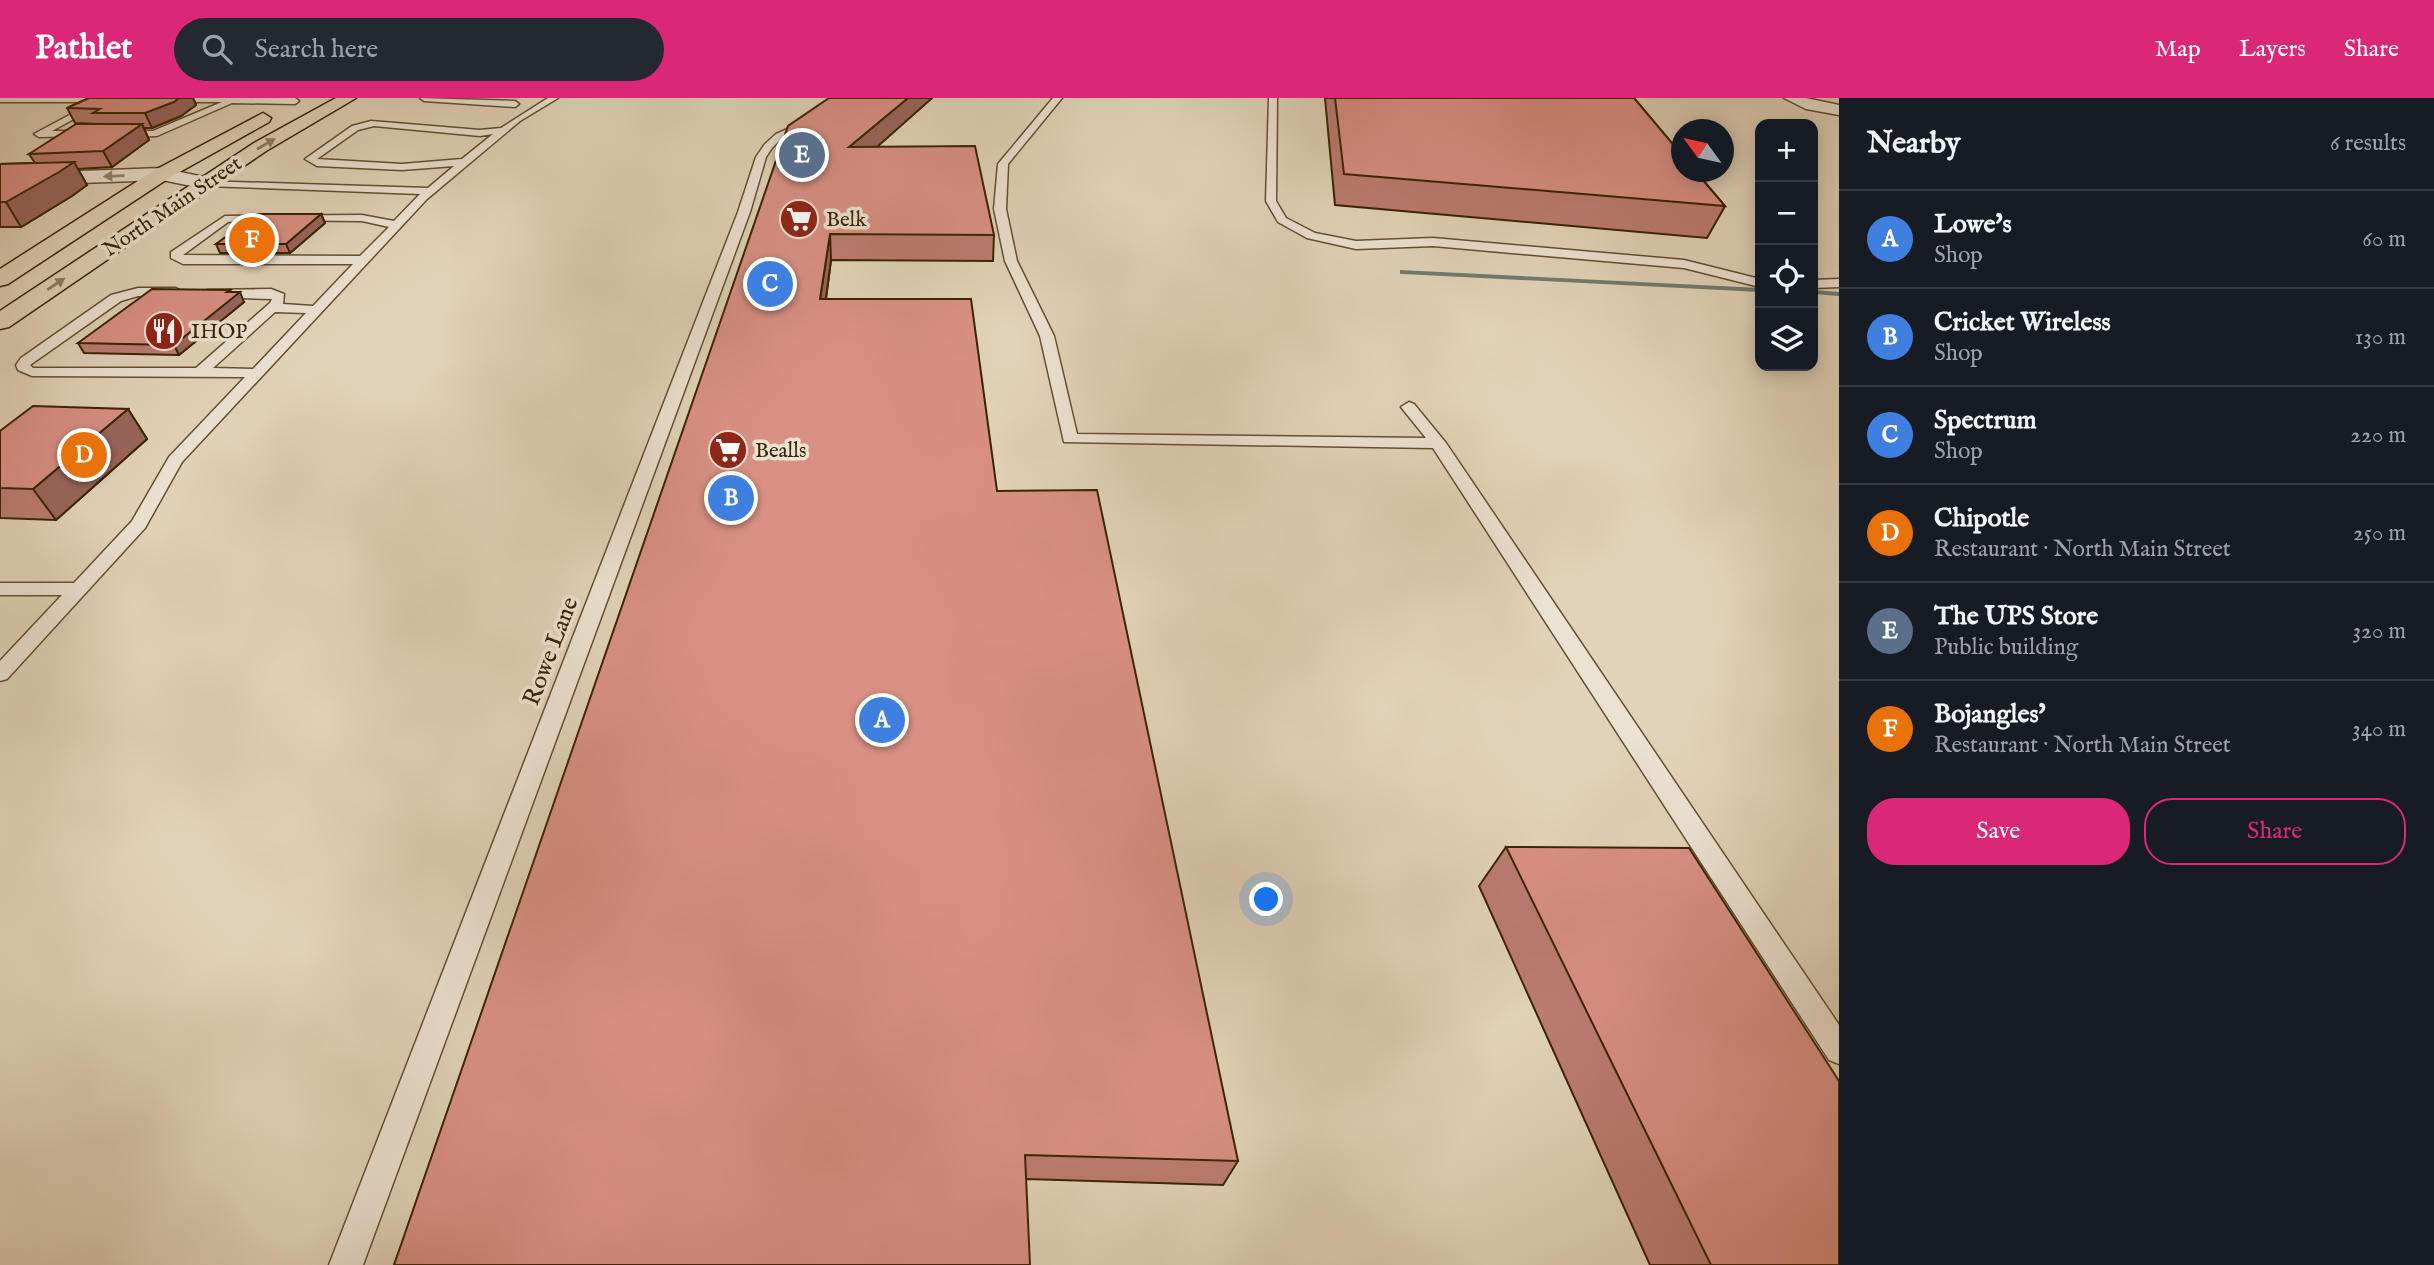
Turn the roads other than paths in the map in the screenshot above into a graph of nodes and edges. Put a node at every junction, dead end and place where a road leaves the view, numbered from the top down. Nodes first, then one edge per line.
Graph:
1 (348, 98) edge
2 (424, 98) edge
3 (554, 98) edge
4 (850, 98) edge
5 (1058, 98) edge
6 (1273, 98) edge
7 (1792, 98) edge
8 (0, 99) edge
9 (106, 99) edge
10 (119, 99) edge
11 (157, 99) edge
12 (237, 99) edge
13 (299, 100) edge
14 (517, 101) edge
15 (538, 106) junction
16 (1812, 106) junction
17 (1839, 110) edge
18 (1839, 124) edge
19 (504, 130) junction
20 (465, 162) junction
21 (162, 174) junction
22 (0, 180) edge
23 (206, 183) junction
24 (135, 191) junction
25 (430, 191) junction
26 (0, 194) edge
27 (397, 225) junction
28 (364, 260) junction
29 (0, 279) edge
30 (1755, 282) edge
31 (1839, 283) edge
32 (1818, 284) edge
33 (274, 306) junction
34 (317, 310) junction
35 (0, 322) edge
36 (201, 372) junction
37 (258, 373) junction
38 (1409, 407) dead end
39 (1438, 443) junction
40 (0, 589) edge
41 (79, 589) junction
42 (0, 674) edge
43 (1839, 1050) edge
44 (346, 1265) edge

23 -> 1 main road, North Main Street
2 - 14 lane
3 - 15 lane
4 - 44 lane, Rowe Lane
5 - 39 lane
6 - 30 lane
7 - 16 street
8 - 9 lane
9 - 10 lane
9 - 12 lane
11 - 12 lane
12 - 13 lane
13 - 21 main road, North Main Street
14 - 15 lane
15 - 19 lane
16 - 17 street
16 - 18 street
19 - 20 lane
19 - 20 lane
20 - 25 lane
21 -> 22 street
21 - 23 street
21 - 24 main road, North Main Street
23 - 24 street
23 - 25 lane
35 -> 23 main road, North Main Street
24 - 26 street
24 - 29 main road, North Main Street
25 - 27 lane
27 - 28 lane
27 - 28 lane
28 - 34 lane
31 - 32 lane
33 - 34 lane
33 - 36 lane
33 - 36 lane
34 - 37 lane
36 - 37 lane
37 - 41 lane
38 - 39 lane
39 - 43 lane
40 - 41 lane
41 - 42 lane

